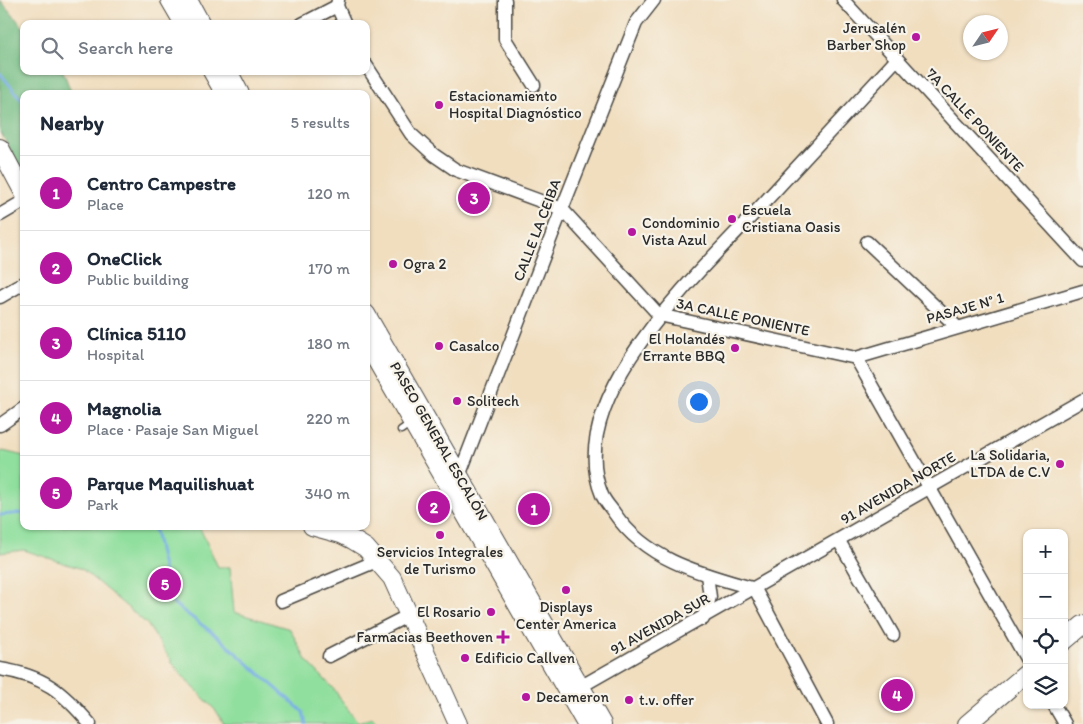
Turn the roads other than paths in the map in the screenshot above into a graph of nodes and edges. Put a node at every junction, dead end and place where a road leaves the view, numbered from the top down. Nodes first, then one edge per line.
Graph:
1 (170, 0) edge
2 (188, 0) edge
3 (505, 0) edge
4 (654, 0) edge
5 (843, 0) edge
6 (338, 3) edge
7 (182, 20) edge
8 (199, 20) edge
9 (309, 20) edge
10 (344, 20) edge
11 (897, 59) junction
12 (370, 71) edge
13 (214, 75) edge
14 (230, 75) edge
15 (534, 85) dead end
16 (223, 90) edge
17 (238, 90) edge
18 (0, 148) edge
19 (20, 186) edge
20 (20, 204) edge
21 (562, 209) junction
22 (0, 215) edge
23 (867, 242) dead end
24 (1083, 261) edge
25 (20, 286) edge
26 (1083, 290) edge
27 (0, 298) edge
28 (659, 316) junction
29 (370, 321) edge
30 (957, 327) junction
31 (370, 350) edge
32 (856, 358) junction
33 (1083, 400) edge
34 (20, 411) edge
35 (0, 425) edge
36 (459, 476) junction
37 (929, 488) junction
38 (326, 530) edge
39 (839, 541) junction
40 (379, 560) junction
41 (707, 575) junction
42 (755, 589) junction
43 (281, 601) dead end
44 (409, 615) junction
45 (703, 619) junction
46 (1083, 624) edge
47 (892, 635) dead end
48 (1068, 637) edge
49 (1023, 653) edge
50 (329, 656) dead end
51 (0, 669) edge
52 (1023, 677) edge
53 (580, 687) junction
54 (1056, 709) edge
55 (970, 723) edge
56 (90, 724) edge
57 (458, 724) edge
58 (586, 724) edge
59 (602, 724) edge
60 (827, 724) edge
61 (1065, 724) edge

1 - 7 main road
2 - 8 main road
3 - 15 street
4 - 21 street, CALLE LA CEIBA
5 - 11 street, 7A CALLE PONIENTE
6 - 9 street
6 - 10 street
11 - 24 street, 7A CALLE PONIENTE
11 - 28 street
12 - 21 street, 3A CALLE PONIENTE
13 - 16 main road
14 - 17 main road
18 - 19 main road
20 - 22 street
21 - 28 street, 3A CALLE PONIENTE
21 - 36 street, CALLE LA CEIBA
23 - 30 street
25 - 27 street
26 - 30 street, PASAJE N° 1
28 - 32 street, 3A CALLE PONIENTE
28 - 41 street
29 - 36 main road, PASEO GENERAL ESCALÓN
30 - 32 street, PASAJE N° 1
31 - 58 main road, PASEO GENERAL ESCALÓN
32 - 37 street
33 - 37 street, 91 AVENIDA NORTE
34 - 35 street
36 - 53 main road, PASEO GENERAL ESCALÓN
37 - 39 street, 91 AVENIDA NORTE
37 - 49 street
38 - 40 main road
39 - 42 street, 91 AVENIDA NORTE
39 - 47 street
40 - 43 street
40 - 44 main road
41 - 42 street
41 - 45 street
42 - 45 street, 91 AVENIDA SUR
42 - 60 street
44 - 50 street
44 - 57 main road
45 - 53 street, 91 AVENIDA SUR
46 - 48 main road
51 - 56 street
52 - 55 main road
53 - 59 main road, PASEO GENERAL ESCALÓN
54 - 61 street

